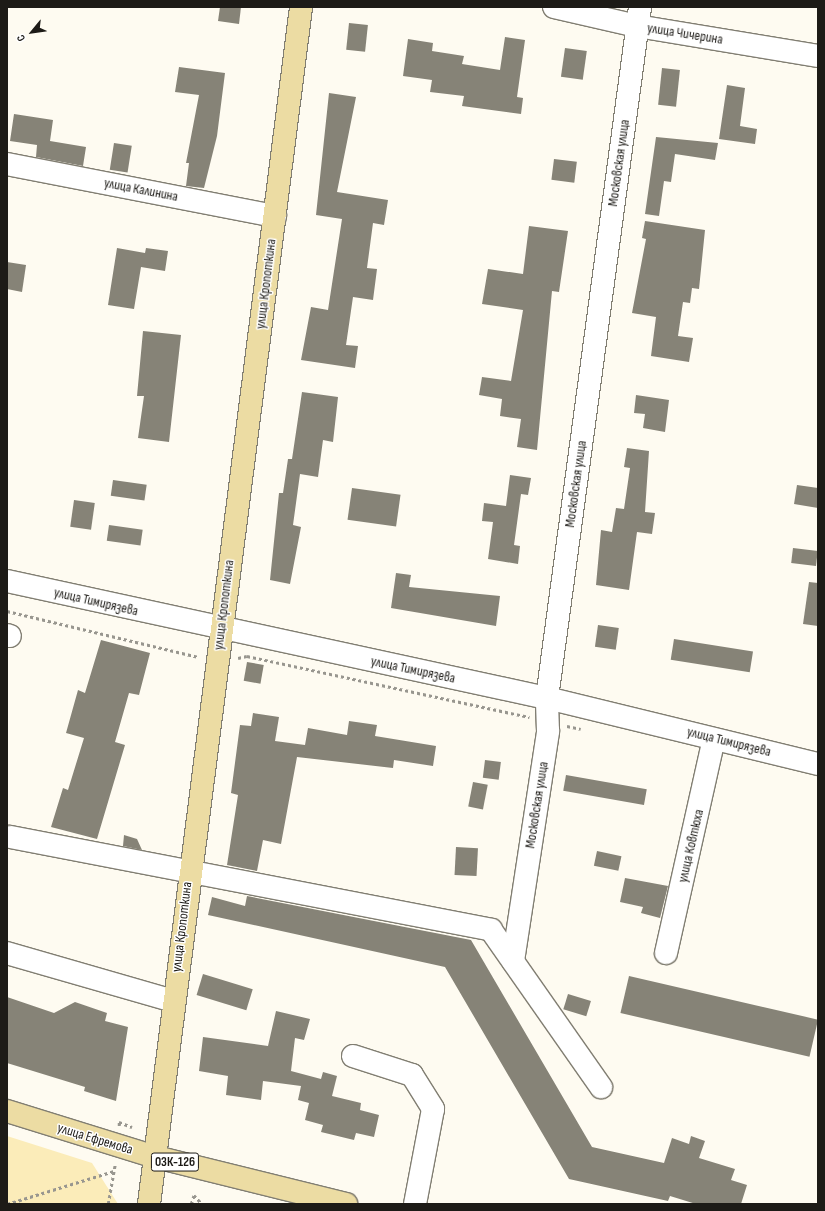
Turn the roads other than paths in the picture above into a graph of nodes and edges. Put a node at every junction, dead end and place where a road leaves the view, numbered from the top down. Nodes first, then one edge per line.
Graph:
1 (301, 7) edge
2 (554, 7) edge
3 (638, 16) edge
4 (818, 56) edge
5 (7, 164) edge
6 (275, 216) junction
7 (7, 582) edge
8 (221, 630) junction
9 (547, 698) junction
10 (714, 739) junction
11 (818, 764) edge
12 (10, 837) dead end
13 (189, 871) junction
14 (7, 953) edge
15 (666, 953) dead end
16 (513, 961) junction
17 (173, 1001) junction
18 (353, 1056) dead end
19 (601, 1087) dead end
20 (7, 1111) edge
21 (156, 1157) junction
22 (149, 1204) edge
23 (346, 1204) edge
24 (415, 1204) edge

1 - 6 main road, улица Кропоткина
2 - 3 street, улица Чичерина
3 - 4 street, улица Чичерина
3 - 9 street, Московская улица
5 - 6 street, улица Калинина
6 - 8 main road, улица Кропоткина
7 - 8 street, улица Тимирязева
8 - 9 street, улица Тимирязева
8 - 13 main road, улица Кропоткина
9 - 10 street, улица Тимирязева
9 - 16 street, Московская улица
10 - 11 street, улица Тимирязева
10 - 15 street, улица Ковтюха
12 - 13 street
13 - 16 street
13 - 17 main road, улица Кропоткина
14 - 17 street
16 - 19 street
17 - 21 main road, улица Кропоткина
18 - 24 street
20 - 21 main road, улица Ефремова / 03К-126
21 - 22 main road, улица Кропоткина
21 - 23 main road, улица Ефремова / 03К-126

